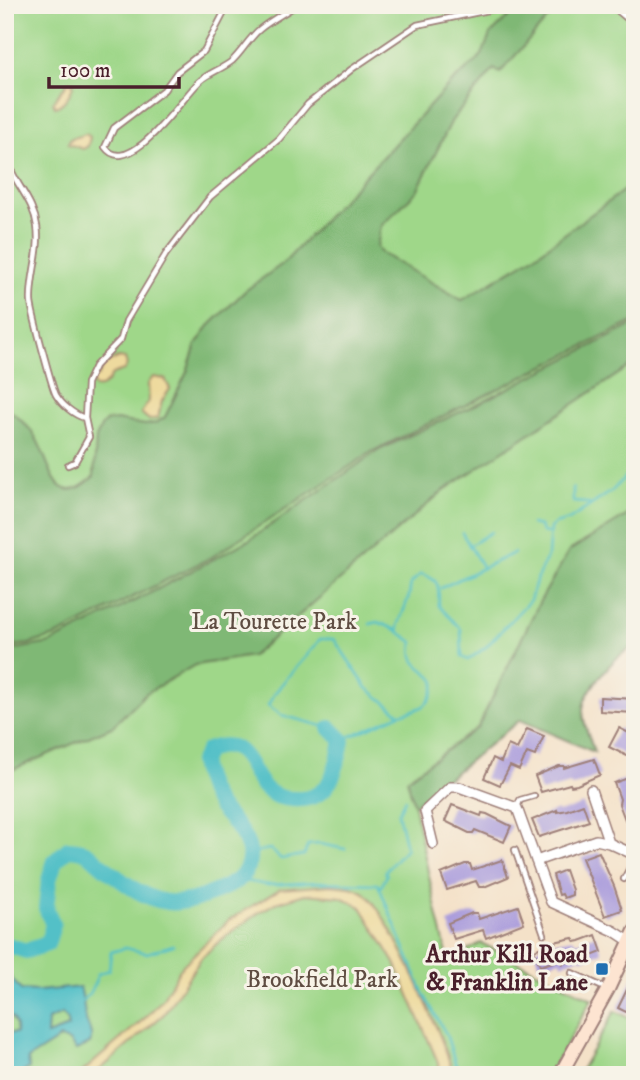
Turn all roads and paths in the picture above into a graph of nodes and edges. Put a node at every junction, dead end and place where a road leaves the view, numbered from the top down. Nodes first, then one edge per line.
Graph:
1 (228, 5) edge
2 (296, 5) edge
3 (512, 5) edge
4 (611, 5) edge
5 (635, 25) edge
6 (5, 125) edge
7 (85, 418) junction
8 (68, 465) dead end
9 (591, 790) dead end
10 (534, 796) dead end
11 (517, 808) junction
12 (609, 843) junction
13 (433, 844) dead end
14 (515, 850) dead end
15 (635, 856) edge
16 (536, 861) junction
17 (521, 866) junction
18 (624, 879) dead end
19 (551, 902) junction
20 (536, 908) junction
21 (544, 934) dead end
22 (633, 939) edge
23 (572, 973) dead end
24 (608, 989) junction
25 (564, 1073) edge

1 - 2 lane
3 - 7 lane
4 - 5 lane
6 - 7 lane
7 - 8 lane
9 - 12 street
10 - 11 lane
11 - 13 street
11 - 16 street
12 - 15 street
12 - 16 street
14 - 17 lane
15 - 18 lane
16 - 17 lane
16 - 19 street
17 - 20 lane
19 - 20 lane
19 - 22 street
20 - 21 lane
22 - 24 street
23 - 24 lane
24 - 25 street

